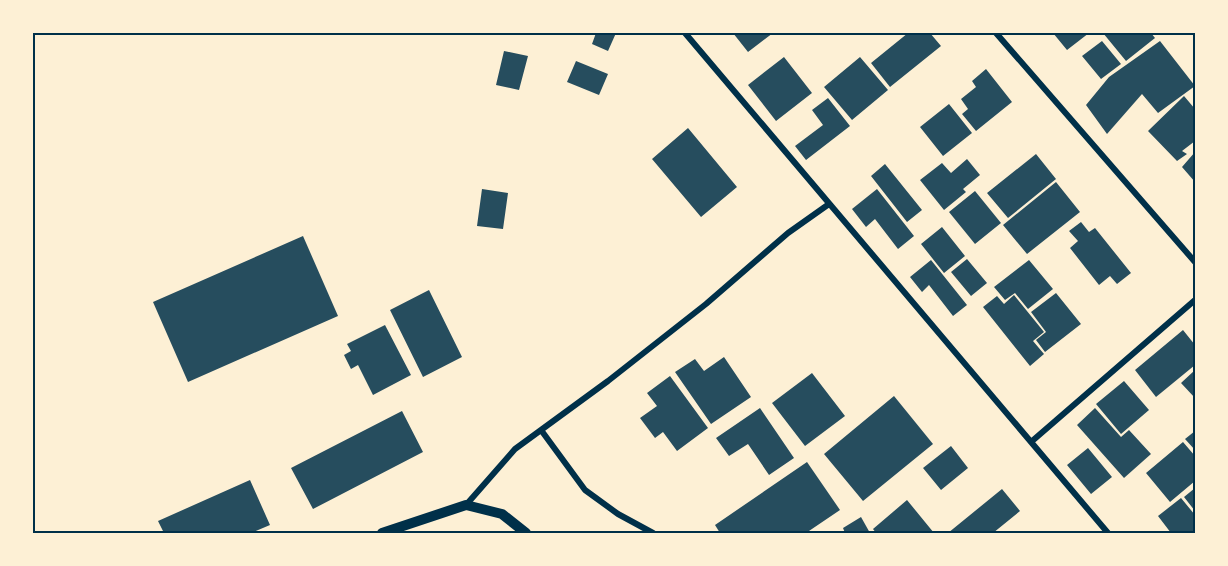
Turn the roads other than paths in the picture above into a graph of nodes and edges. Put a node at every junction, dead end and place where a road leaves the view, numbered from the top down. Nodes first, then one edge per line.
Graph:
1 (685, 33) edge
2 (996, 33) edge
3 (830, 204) junction
4 (1195, 262) edge
5 (1195, 300) edge
6 (541, 430) junction
7 (1031, 442) junction
8 (466, 505) junction
9 (382, 533) edge
10 (526, 533) edge
11 (653, 533) edge
12 (1108, 533) edge

1 - 3 street
2 - 4 street
3 - 6 street
3 - 7 street
5 - 7 street
6 - 8 street
6 - 11 street
7 - 12 street
8 - 9 street
8 - 10 street

